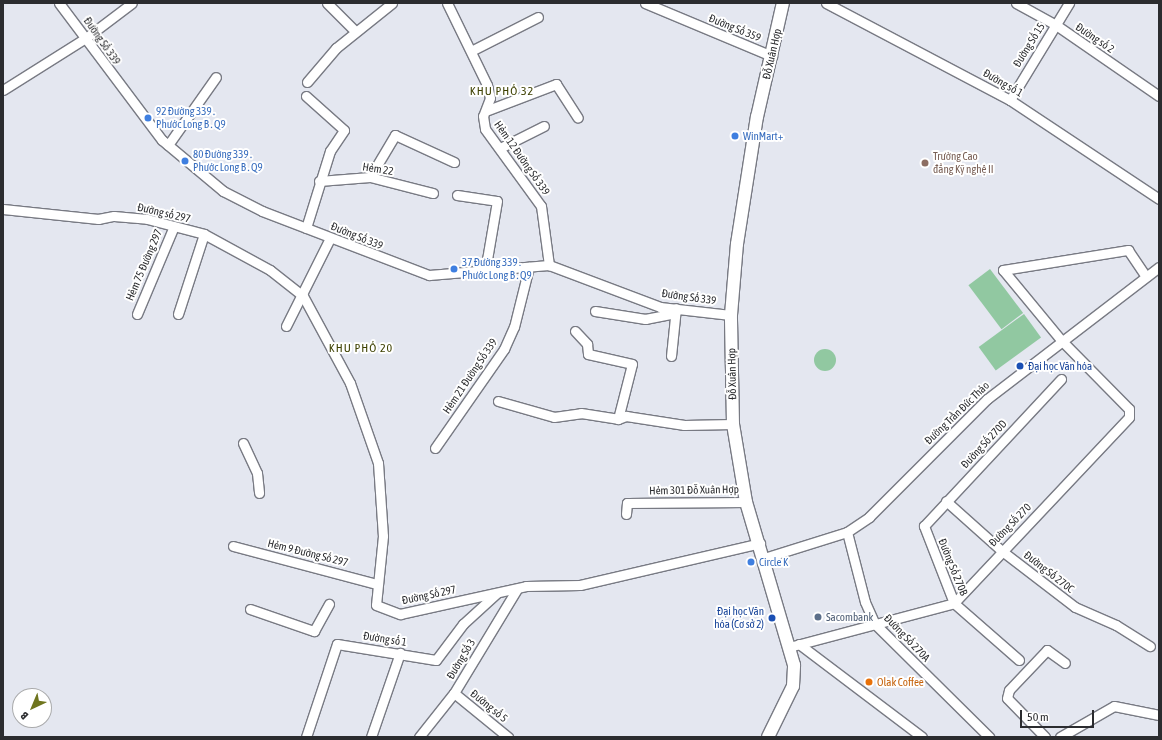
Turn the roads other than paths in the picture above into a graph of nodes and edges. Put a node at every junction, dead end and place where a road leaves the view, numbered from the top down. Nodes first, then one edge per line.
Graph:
1 (59, 3) edge
2 (132, 3) edge
3 (327, 3) edge
4 (392, 3) edge
5 (447, 3) edge
6 (645, 3) edge
7 (783, 3) edge
8 (826, 3) edge
9 (1016, 3) edge
10 (1069, 3) edge
11 (538, 17) dead end
12 (1056, 26) junction
13 (355, 31) junction
14 (87, 37) junction
15 (471, 51) junction
16 (772, 56) junction
17 (216, 77) dead end
18 (307, 82) dead end
19 (3, 90) edge
20 (306, 96) dead end
21 (1159, 96) edge
22 (1010, 100) junction
23 (488, 110) junction
24 (578, 118) dead end
25 (544, 126) dead end
26 (168, 145) junction
27 (500, 148) junction
28 (454, 162) dead end
29 (370, 177) junction
30 (319, 181) junction
31 (433, 193) dead end
32 (457, 195) dead end
33 (1159, 199) edge
34 (3, 209) edge
35 (174, 226) junction
36 (306, 228) junction
37 (204, 234) junction
38 (330, 238) junction
39 (549, 265) junction
40 (530, 267) junction
41 (1159, 268) edge
42 (485, 271) junction
43 (1146, 277) junction
44 (303, 296) junction
45 (595, 311) dead end
46 (675, 311) junction
47 (137, 314) dead end
48 (178, 314) dead end
49 (731, 315) junction
50 (286, 326) dead end
51 (574, 331) dead end
52 (1061, 340) junction
53 (671, 356) dead end
54 (1061, 379) dead end
55 (498, 401) dead end
56 (618, 419) junction
57 (733, 424) junction
58 (243, 444) dead end
59 (435, 448) dead end
60 (259, 493) dead end
61 (946, 500) junction
62 (746, 502) junction
63 (626, 514) dead end
64 (924, 526) joint
65 (847, 532) junction
66 (760, 543) junction
67 (233, 546) dead end
68 (1002, 550) junction
69 (764, 558) junction
70 (377, 584) junction
71 (517, 589) junction
72 (498, 592) junction
73 (954, 603) junction
74 (329, 604) dead end
75 (250, 609) dead end
76 (875, 624) junction
77 (794, 645) junction
78 (1150, 646) dead end
79 (400, 653) junction
80 (1019, 660) dead end
81 (1065, 663) dead end
82 (454, 693) junction
83 (1159, 715) edge
84 (506, 736) edge
85 (306, 737) edge
86 (371, 737) edge
87 (419, 737) edge
88 (768, 737) edge
89 (922, 737) edge
90 (989, 737) edge
91 (1045, 737) edge
92 (1060, 737) edge

1 - 14 street, Đường Số 339
2 - 14 street
3 - 13 street
4 - 13 street
5 - 15 street, Hẻm 12 Đường Số 339
6 - 16 street, Đường Số 359
7 - 16 main road, Đỗ Xuân Hợp
8 - 22 street, Đường số 1
9 - 12 street, Đường số 2
10 - 12 street, Đường Số 15
11 - 15 street
12 - 21 street, Đường số 2
12 - 22 street, Đường Số 15
13 - 18 street
14 - 19 street
14 - 26 street, Đường Số 339
15 - 23 street, Hẻm 12 Đường Số 339
16 - 49 main road, Đỗ Xuân Hợp
17 - 26 street
20 - 30 street
22 - 33 street, Đường số 1
23 - 24 street
23 - 27 street, Hẻm 12 Đường Số 339
25 - 27 street
26 - 36 street, Đường Số 339
27 - 39 street, Hẻm 12 Đường Số 339
28 - 29 street
29 - 30 street, Hẻm 22
29 - 31 street, Hẻm 22
30 - 36 street
32 - 42 street
34 - 35 street, Đường số 297
35 - 37 street, Đường số 297
35 - 47 street, Hẻm 75 Đường 297
36 - 38 street, Đường Số 339
37 - 44 street, Đường số 297
37 - 48 street
38 - 42 street, Đường Số 339
38 - 44 street
39 - 40 street, Đường Số 339
39 - 46 street, Đường Số 339
40 - 42 street, Đường Số 339
40 - 59 street, Hẻm 21 Đường Số 339
41 - 43 street, Đường Trần Đức Thảo
43 - 52 street, Đường Trần Đức Thảo
43 - 52 street
44 - 50 street
44 - 70 street, Đường Số 297
45 - 46 street
46 - 49 street, Đường Số 339
46 - 53 street
49 - 57 main road, Đỗ Xuân Hợp
51 - 56 street
52 - 65 street, Đường Trần Đức Thảo
52 - 68 street, Đường Số 270
54 - 61 street, Đường Số 270D
55 - 56 street
56 - 57 street
57 - 62 main road, Đỗ Xuân Hợp
58 - 60 street
61 - 64 street, Đường Số 270D
61 - 68 street, Đường Số 270C
62 - 63 street, Hẻm 301 Đỗ Xuân Hợp
62 - 66 main road, Đỗ Xuân Hợp
64 - 73 street, Đường Số 270B
65 - 69 street, Đường Trần Đức Thảo
65 - 76 street, Đường Số 270A
66 - 69 main road, Đỗ Xuân Hợp
66 - 71 street, Đường Số 297
67 - 70 street, Hẻm 9 Đường Số 297
68 - 73 street, Đường Số 270
68 - 78 street, Đường Số 270C
69 - 77 main road, Đỗ Xuân Hợp
70 - 72 street, Đường Số 297
71 - 72 street, Đường Số 297
71 - 82 street, Đường Số 3
72 - 79 street, Đường số 1
73 - 76 street
73 - 80 street, Đường Số 270B
74 - 75 street
76 - 77 street
76 - 90 street, Đường Số 270A
77 - 88 main road, Đỗ Xuân Hợp
77 - 89 street
79 - 85 street, Đường số 1
79 - 86 street
81 - 91 street
82 - 84 street, Đường số 5
82 - 87 street, Đường Số 3
83 - 92 street

